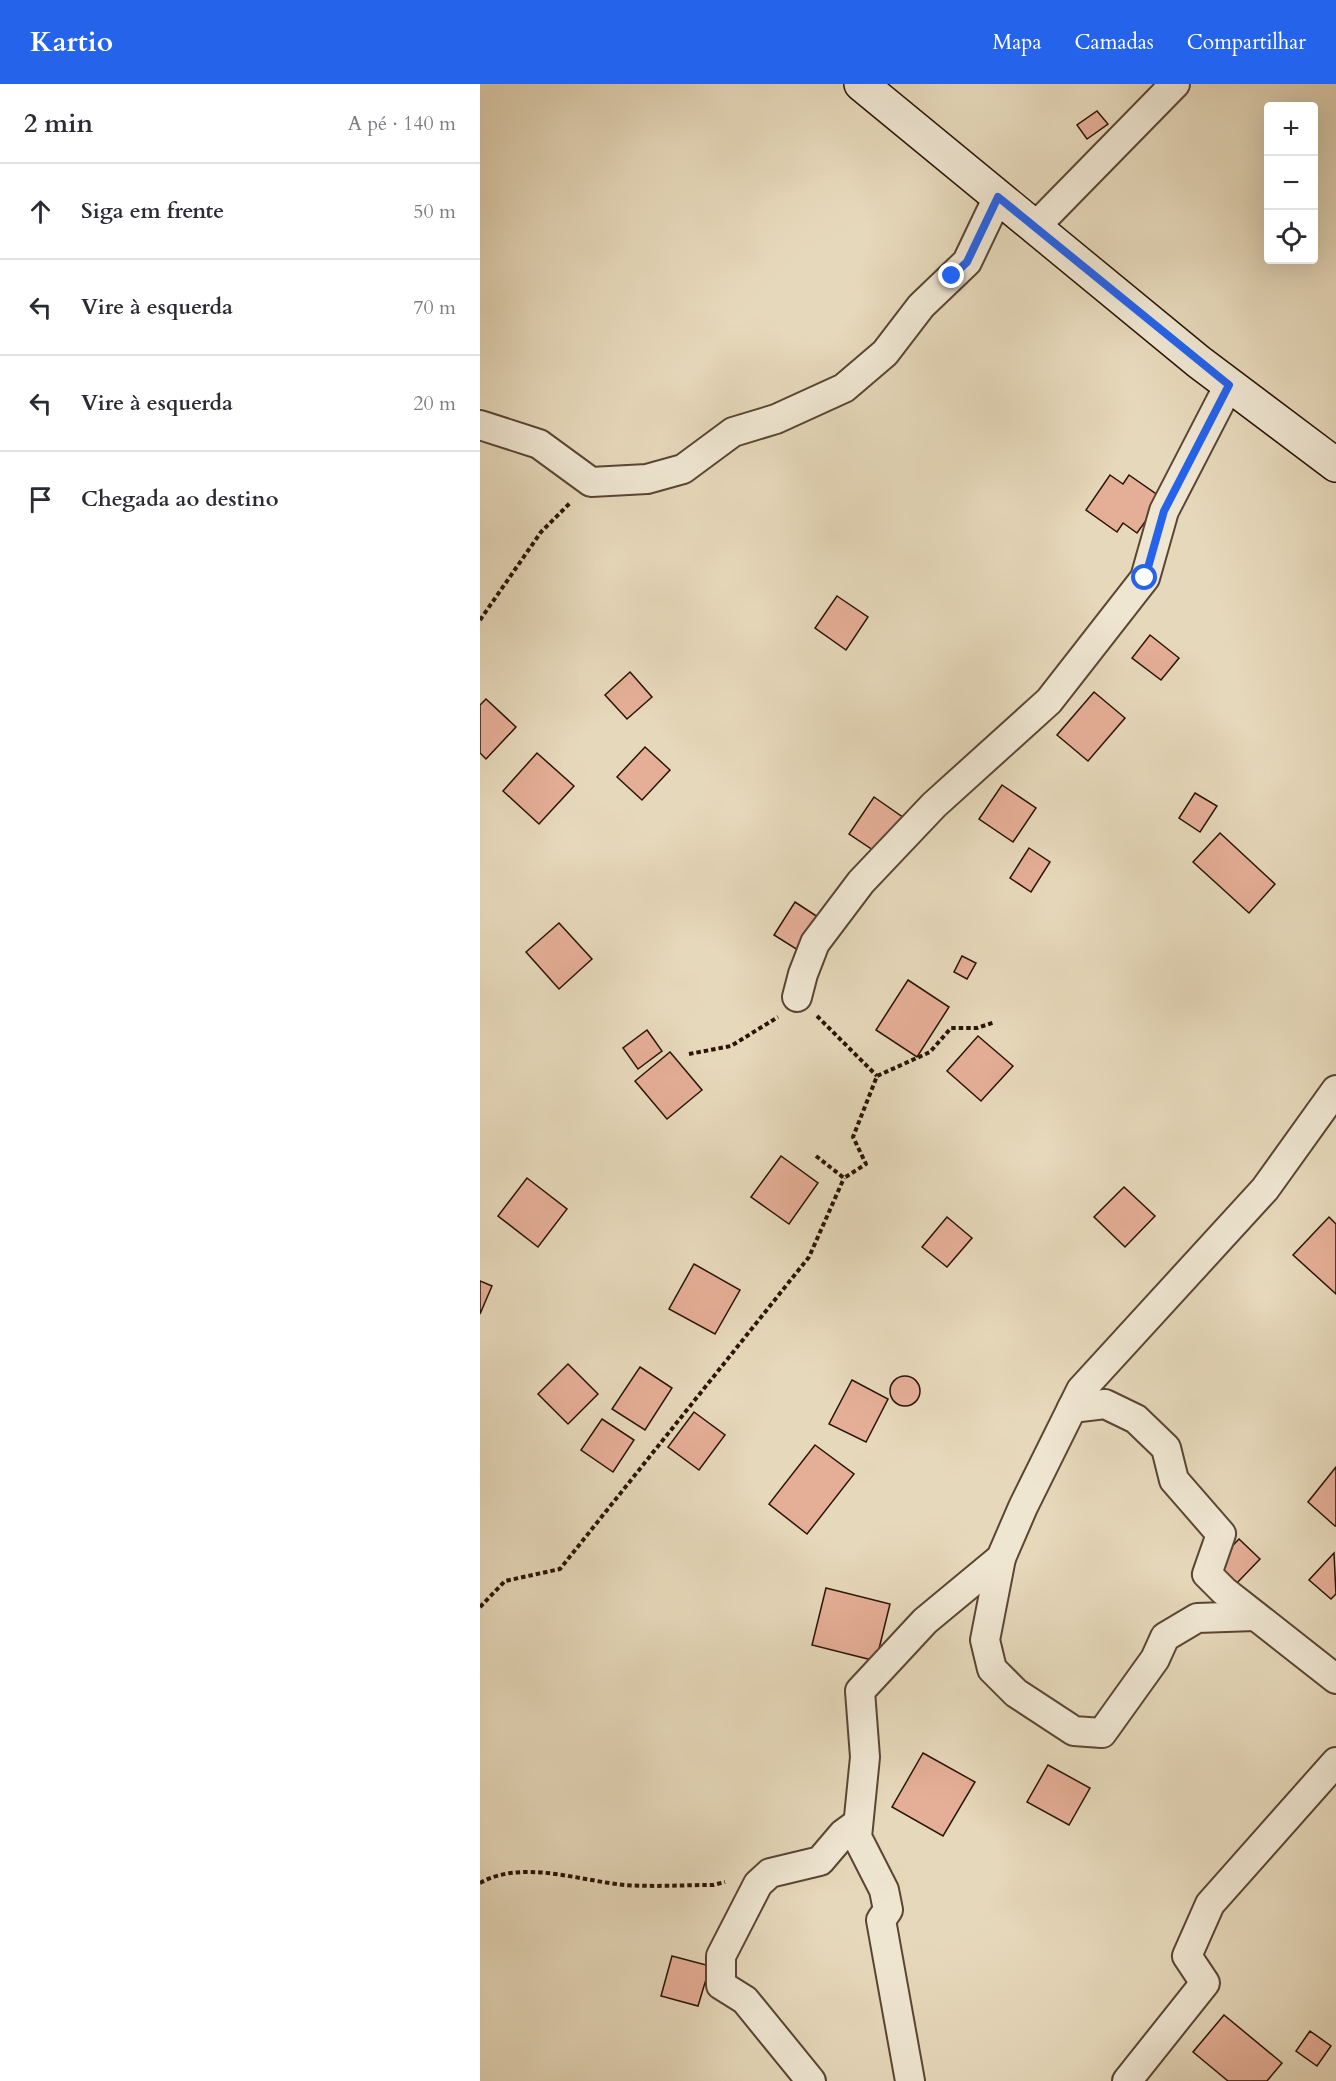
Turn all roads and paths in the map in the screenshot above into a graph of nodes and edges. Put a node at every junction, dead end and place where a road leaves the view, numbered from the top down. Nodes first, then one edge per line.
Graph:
1 (861, 84) edge
2 (1176, 84) edge
3 (998, 197) junction
4 (1035, 227) junction
5 (1229, 385) junction
6 (480, 425) edge
7 (1336, 465) edge
8 (591, 482) junction
9 (480, 621) edge
10 (797, 996) junction
11 (994, 1022) dead end
12 (689, 1054) dead end
13 (877, 1076) junction
14 (1336, 1090) edge
15 (816, 1156) dead end
16 (844, 1178) junction
17 (1072, 1408) junction
18 (1001, 1558) junction
19 (480, 1607) edge
20 (1255, 1616) junction
21 (1336, 1678) edge
22 (1336, 1762) edge
23 (858, 1823) junction
24 (770, 1873) junction
25 (480, 1883) edge
26 (811, 2081) edge
27 (910, 2081) edge
28 (1127, 2081) edge

1 - 3 main road
2 - 4 street
3 - 4 main road
3 - 8 street
4 - 5 main road
5 - 7 main road
5 - 10 street
6 - 8 street
8 - 9 path
10 - 12 path
10 - 13 path
11 - 13 path
13 - 16 path
14 - 17 street
15 - 16 path
16 - 19 path
17 - 18 street
17 - 20 street
18 - 20 street
18 - 23 street
20 - 21 street
22 - 28 street
23 - 24 street
23 - 27 street
24 - 25 path
24 - 26 street

